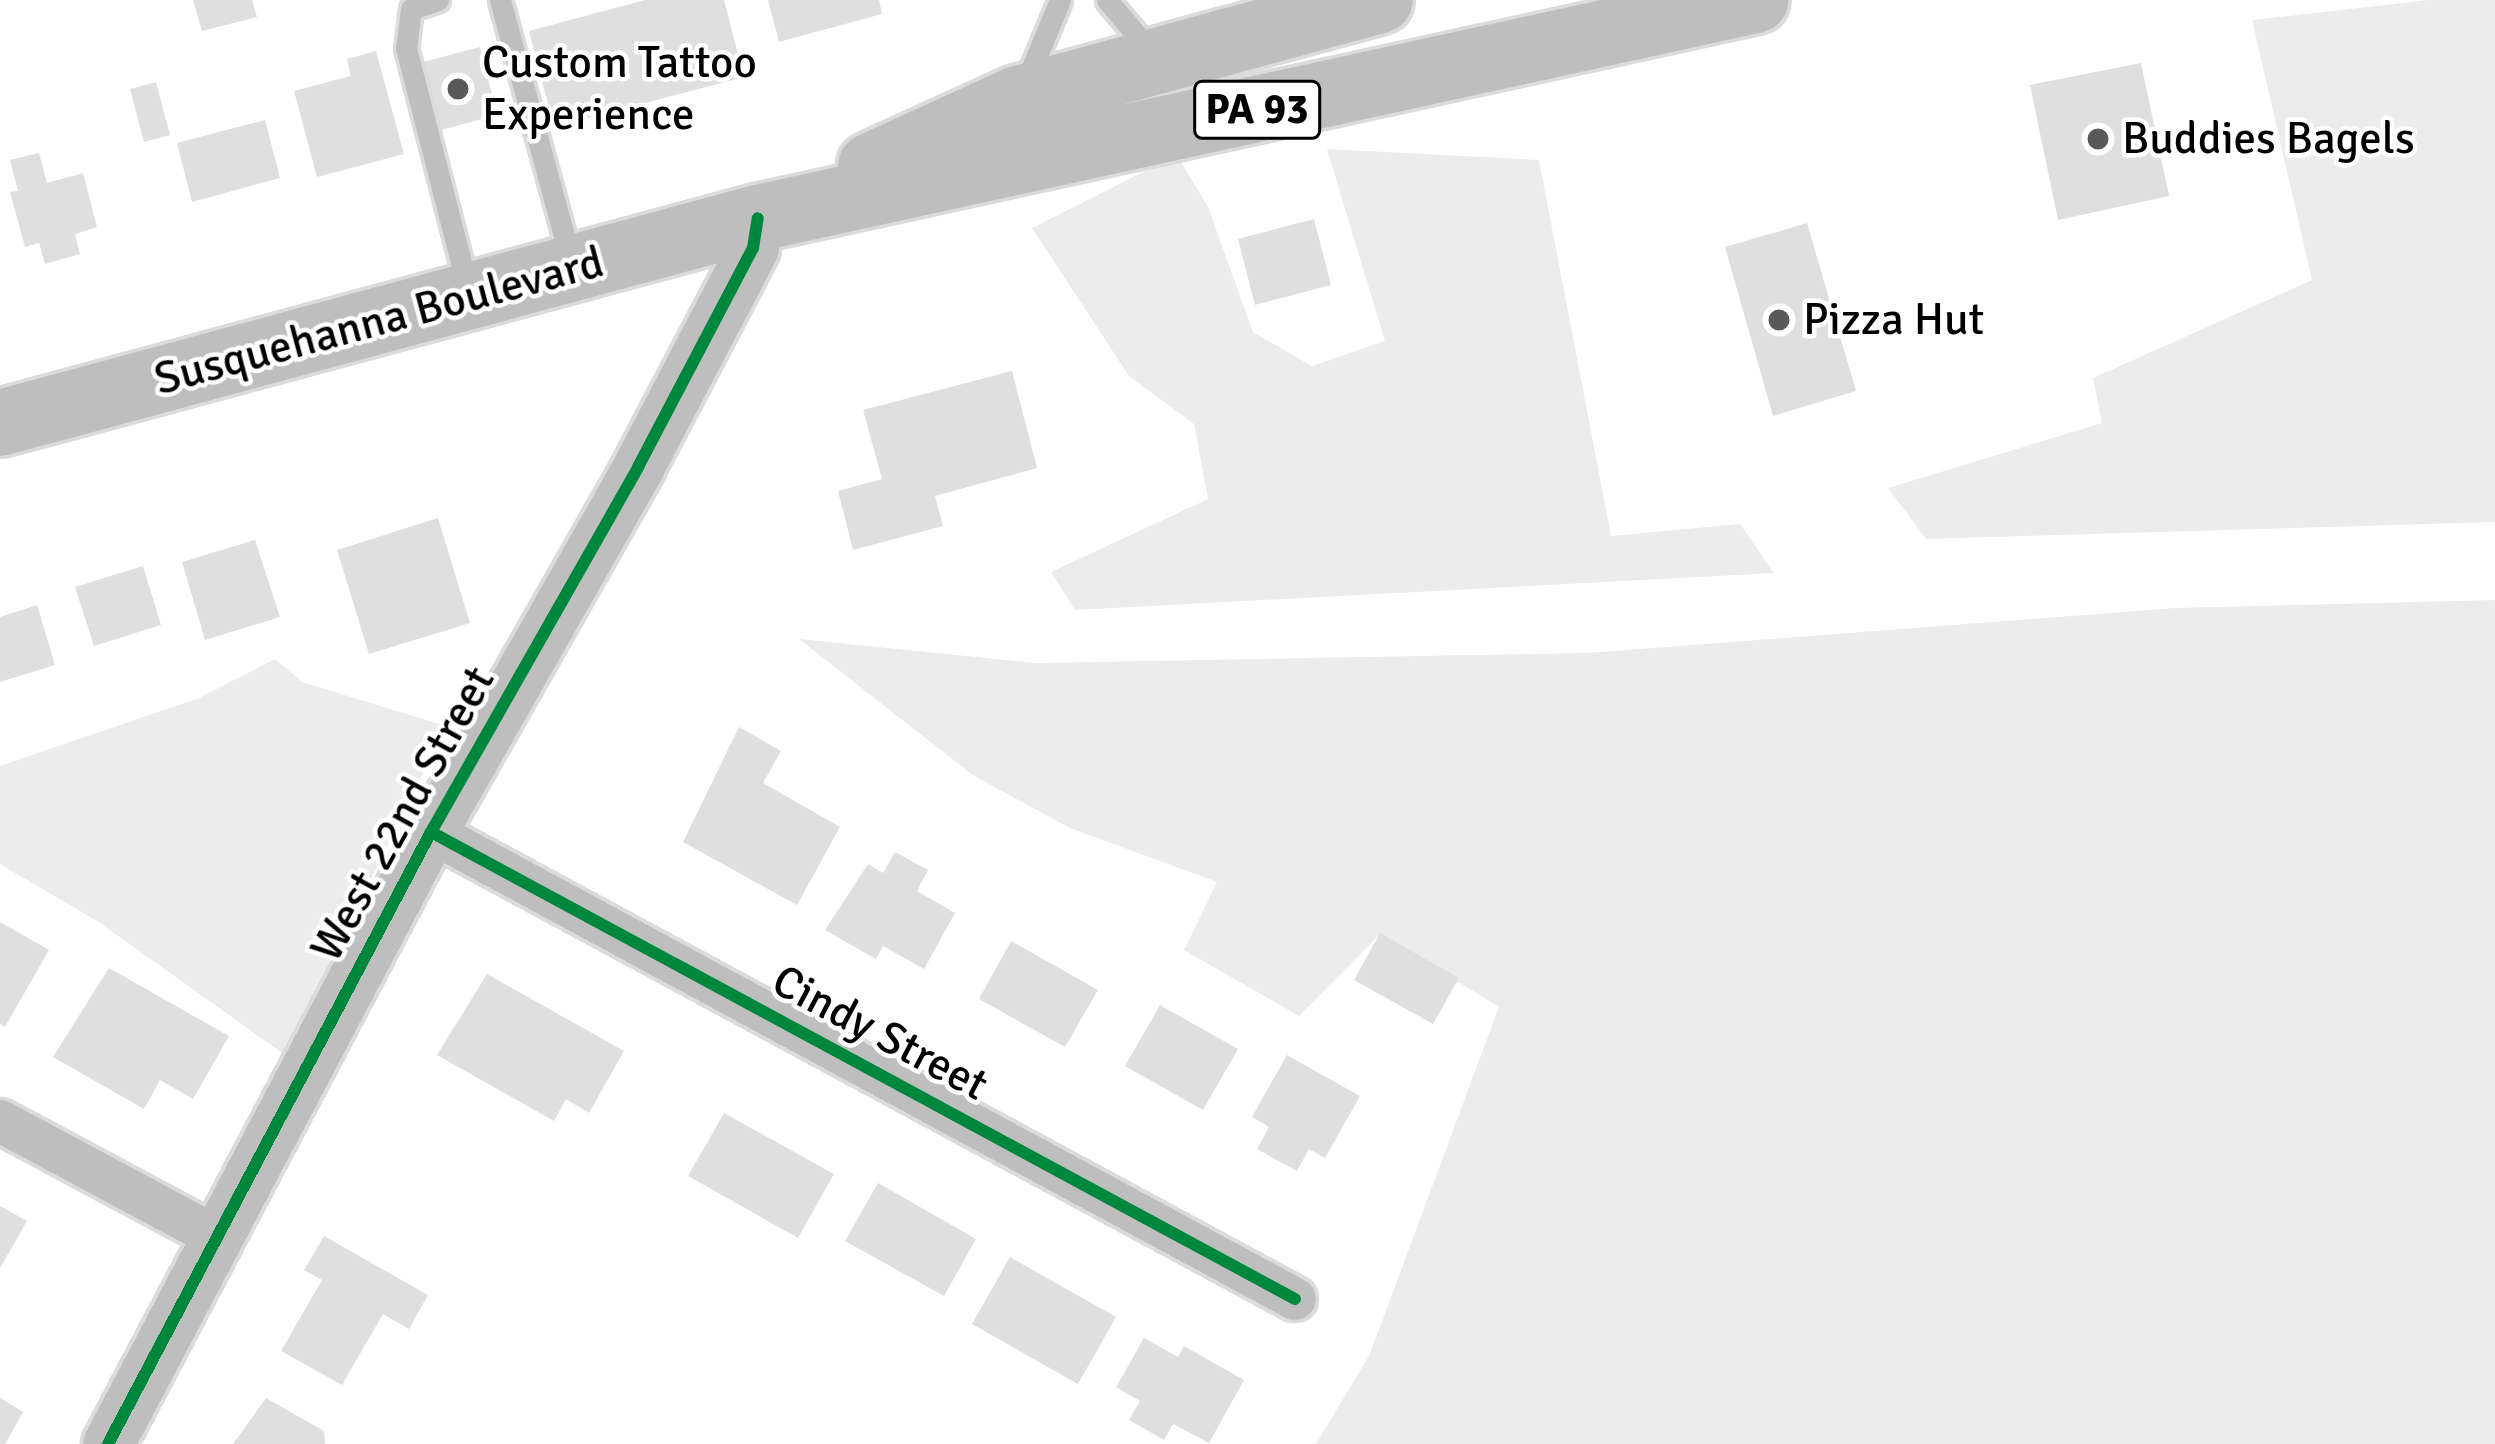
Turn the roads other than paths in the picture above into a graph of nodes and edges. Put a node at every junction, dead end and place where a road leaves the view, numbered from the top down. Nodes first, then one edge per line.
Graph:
1 (438, 0) edge
2 (500, 0) edge
3 (1060, 0) edge
4 (1107, 0) edge
5 (1380, 0) edge
6 (1755, 0) edge
7 (1287, 11) edge
8 (1156, 58) junction
9 (1018, 99) junction
10 (758, 218) junction
11 (572, 268) junction
12 (470, 296) junction
13 (0, 423) edge
14 (430, 832) junction
15 (0, 1121) edge
16 (220, 1239) junction
17 (1295, 1299) dead end
18 (108, 1444) edge

1 - 12 lane
2 - 11 lane
3 - 9 lane
4 - 8 lane
5 - 7 highway, Susquehanna Boulevard / PA 93
6 - 10 highway, Susquehanna Boulevard / PA 93
7 - 8 highway, Susquehanna Boulevard / PA 93
8 - 9 highway, Susquehanna Boulevard / PA 93
9 - 10 highway, Susquehanna Boulevard / PA 93
10 - 11 highway, Susquehanna Boulevard / PA 93
10 - 14 street, West 22nd Street
11 - 12 highway, Susquehanna Boulevard / PA 93
12 - 13 highway, Susquehanna Boulevard / PA 93
14 - 16 street, West 22nd Street
14 - 17 street, Cindy Street
15 - 16 street
16 - 18 street, West 22nd Street

